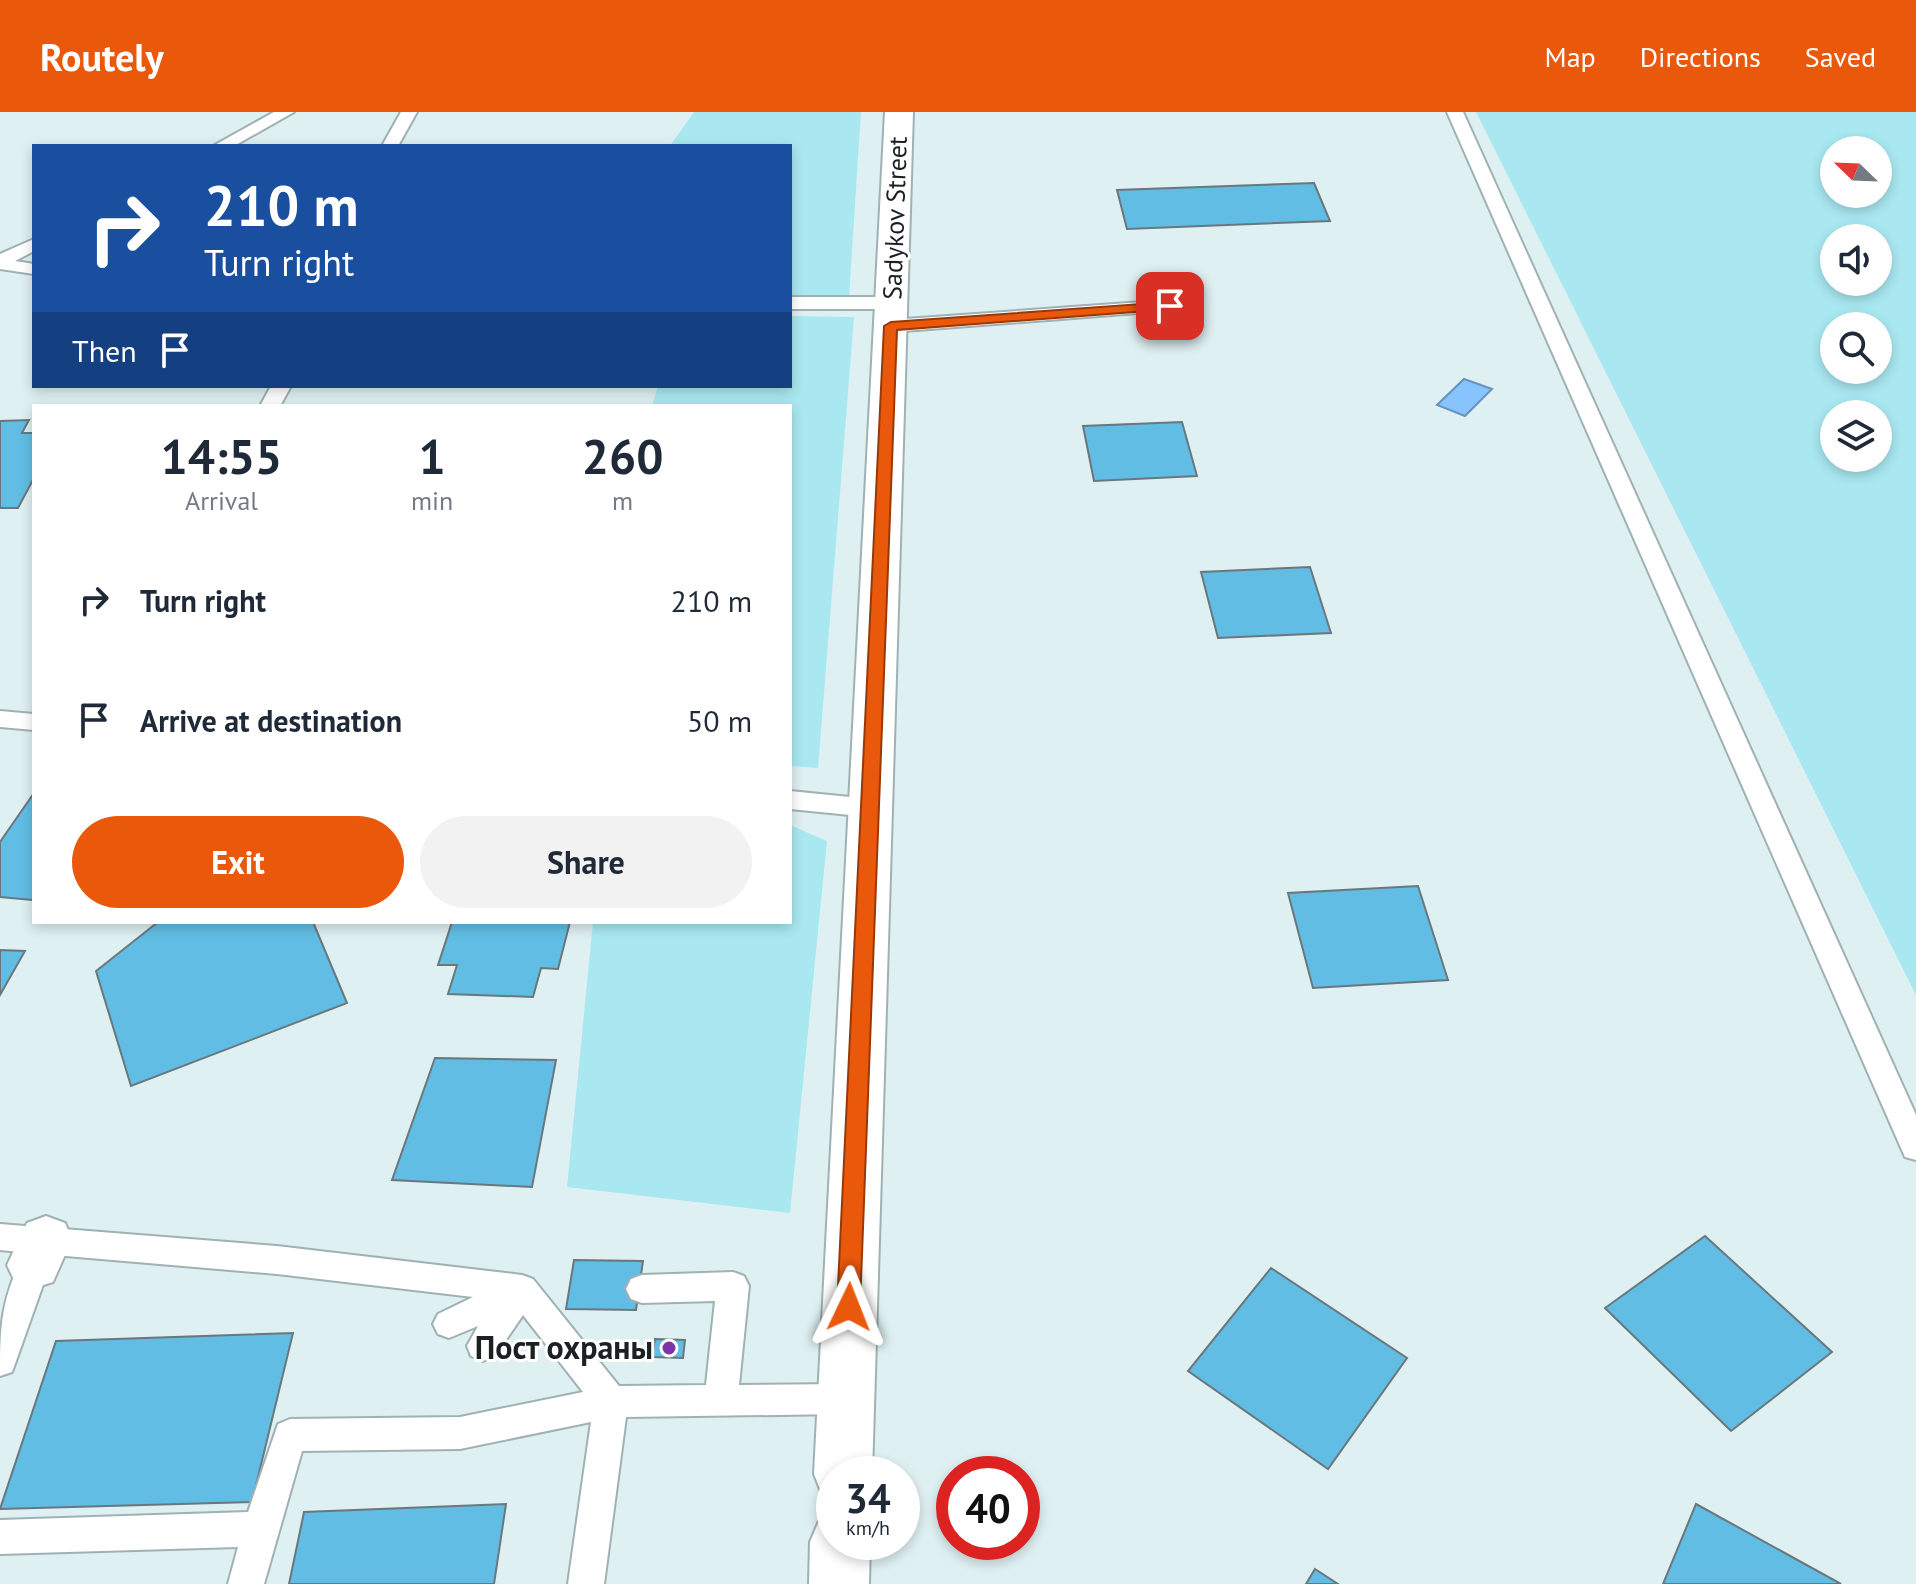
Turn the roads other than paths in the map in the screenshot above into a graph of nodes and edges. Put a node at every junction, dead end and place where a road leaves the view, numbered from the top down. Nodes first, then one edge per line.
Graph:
1 (286, 112) edge
2 (409, 112) edge
3 (899, 112) edge
4 (1455, 112) edge
5 (225, 144) edge
6 (391, 144) edge
7 (32, 245) edge
8 (0, 263) edge
9 (32, 269) edge
10 (792, 303) edge
11 (1170, 306) dead end
12 (891, 315) junction
13 (0, 719) edge
14 (32, 722) edge
15 (792, 800) edge
16 (870, 808) junction
17 (1916, 1148) edge
18 (27, 1247) edge
19 (522, 1289) junction
20 (642, 1289) dead end
21 (449, 1324) dead end
22 (483, 1346) dead end
23 (0, 1361) edge
24 (845, 1399) junction
25 (721, 1401) junction
26 (611, 1402) junction
27 (843, 1456) edge
28 (260, 1529) junction
29 (0, 1537) edge
30 (840, 1560) edge
31 (246, 1584) edge
32 (586, 1584) edge
33 (839, 1584) edge

1 - 5 lane
2 - 6 lane
3 - 12 street, Sadykov Street
4 - 17 lane
7 - 8 lane
8 - 9 lane
10 - 12 lane
11 - 12 lane
12 - 16 street, Sadykov Street
13 - 14 lane
15 - 16 lane
16 - 24 street, Sadykov Street
18 - 19 lane
18 - 23 lane
19 - 21 lane
19 - 22 lane
19 - 26 lane
20 - 25 lane
24 - 25 lane
24 - 27 street, Sadykov Street
25 - 26 lane
26 - 28 lane
26 - 32 lane
28 - 29 lane
28 - 31 lane
30 - 33 street

